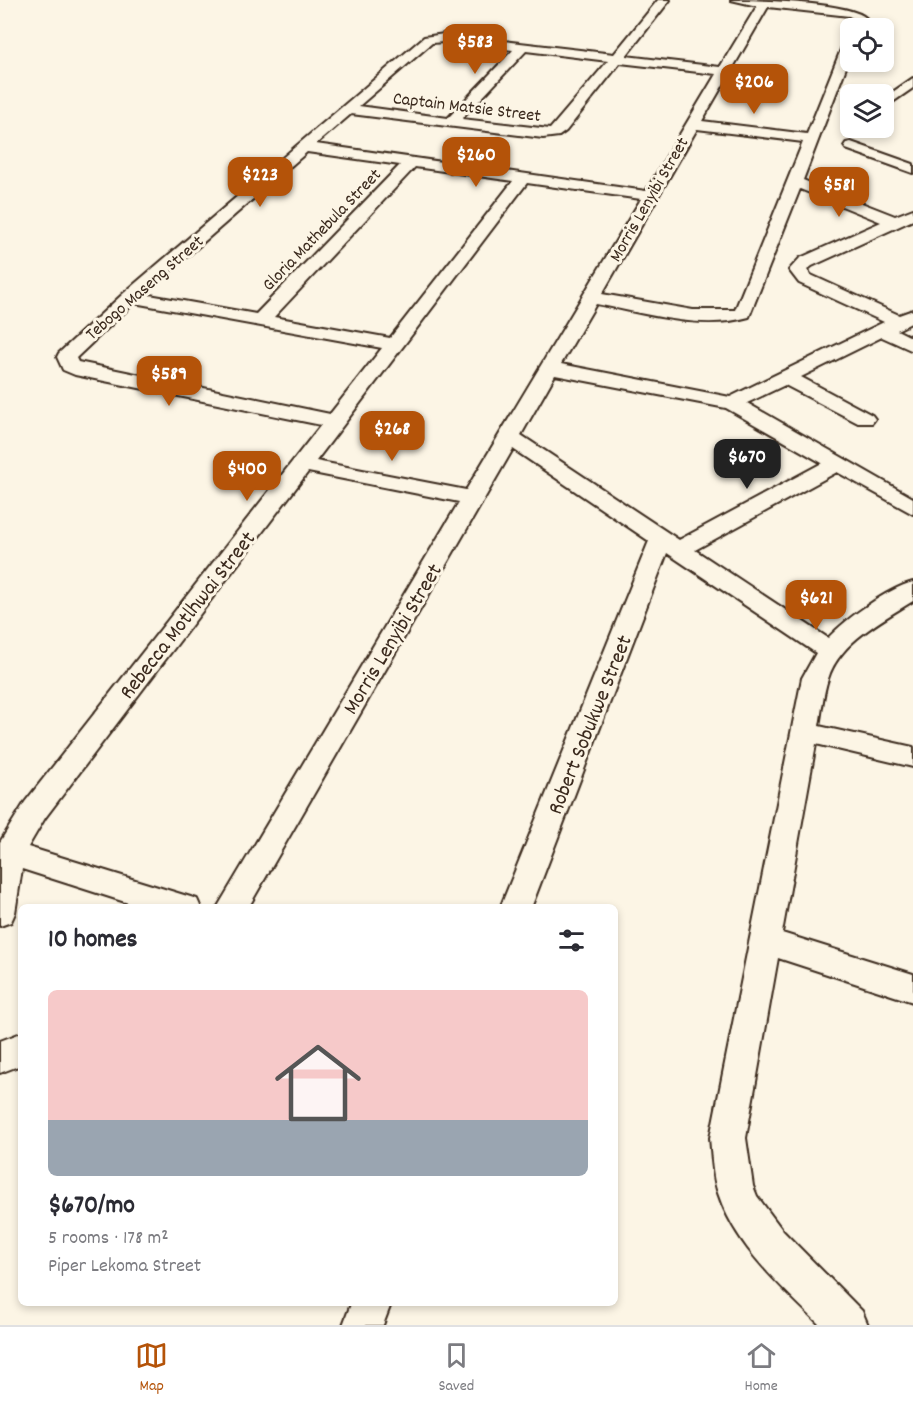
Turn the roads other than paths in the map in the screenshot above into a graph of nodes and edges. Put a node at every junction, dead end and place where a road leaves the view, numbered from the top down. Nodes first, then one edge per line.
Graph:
1 (664, 0) edge
2 (737, 0) edge
3 (765, 1) edge
4 (860, 18) edge
5 (522, 48) junction
6 (620, 59) junction
7 (722, 71) junction
8 (842, 72) edge
9 (913, 82) edge
10 (894, 96) edge
11 (347, 109) junction
12 (451, 123) junction
13 (691, 124) junction
14 (813, 139) junction
15 (851, 146) dead end
16 (306, 147) junction
17 (411, 162) junction
18 (913, 169) edge
19 (523, 178) junction
20 (796, 182) junction
21 (650, 196) junction
22 (913, 214) edge
23 (896, 222) junction
24 (130, 297) junction
25 (592, 298) junction
26 (259, 322) junction
27 (898, 322) edge
28 (393, 345) junction
29 (913, 345) edge
30 (550, 368) junction
31 (784, 376) junction
32 (732, 403) junction
33 (865, 418) dead end
34 (334, 421) junction
35 (509, 437) junction
36 (302, 464) junction
37 (837, 464) junction
38 (474, 498) junction
39 (913, 507) edge
40 (669, 545) junction
41 (913, 590) edge
42 (829, 650) junction
43 (805, 732) junction
44 (913, 757) edge
45 (4, 854) edge
46 (173, 904) edge
47 (234, 904) edge
48 (517, 904) edge
49 (0, 913) edge
50 (765, 941) junction
51 (913, 988) edge
52 (18, 1049) edge
53 (0, 1058) edge
54 (370, 1306) edge
55 (363, 1325) edge
56 (848, 1325) edge

1 - 6 street, Captain Matsie Street
2 - 3 street
3 - 4 street
3 - 7 street, Morris Lenyibi Street
5 - 6 street, Tebogo Maseng Street
5 - 11 street, Tebogo Maseng Street
5 - 12 street
6 - 7 street, Tebogo Maseng Street
6 - 12 street, Captain Matsie Street
7 - 13 street, Morris Lenyibi Street
8 - 14 street
9 - 10 street
11 - 12 street, Captain Matsie Street
11 - 16 street, Tebogo Maseng Street
13 - 14 street
13 - 21 street, Morris Lenyibi Street
14 - 20 street
15 - 18 street
16 - 17 street
16 - 24 street, Tebogo Maseng Street
17 - 19 street
17 - 26 street, Gloria Mathebula Street
19 - 21 street
19 - 28 street, Rebecca Motlhwai Street
20 - 23 street
20 - 25 street
21 - 25 street, Morris Lenyibi Street
22 - 23 street
23 - 27 street
24 - 26 street
24 - 34 street, Tebogo Maseng Street
25 - 30 street, Morris Lenyibi Street
26 - 28 street
27 - 29 street
27 - 31 street
28 - 34 street, Rebecca Motlhwai Street
30 - 32 street
30 - 35 street, Morris Lenyibi Street
31 - 32 street
31 - 33 street
32 - 37 street
34 - 36 street, Rebecca Motlhwai Street
35 - 38 street, Morris Lenyibi Street
35 - 40 street
36 - 38 street
36 - 45 street, Rebecca Motlhwai Street
37 - 39 street
37 - 40 street
38 - 47 street, Morris Lenyibi Street
40 - 42 street
40 - 48 street, Robert Sobukwe Street
41 - 42 street
42 - 43 street
43 - 44 street
43 - 50 street
45 - 46 street
45 - 49 street
50 - 51 street
50 - 56 street
52 - 53 street
54 - 55 street

